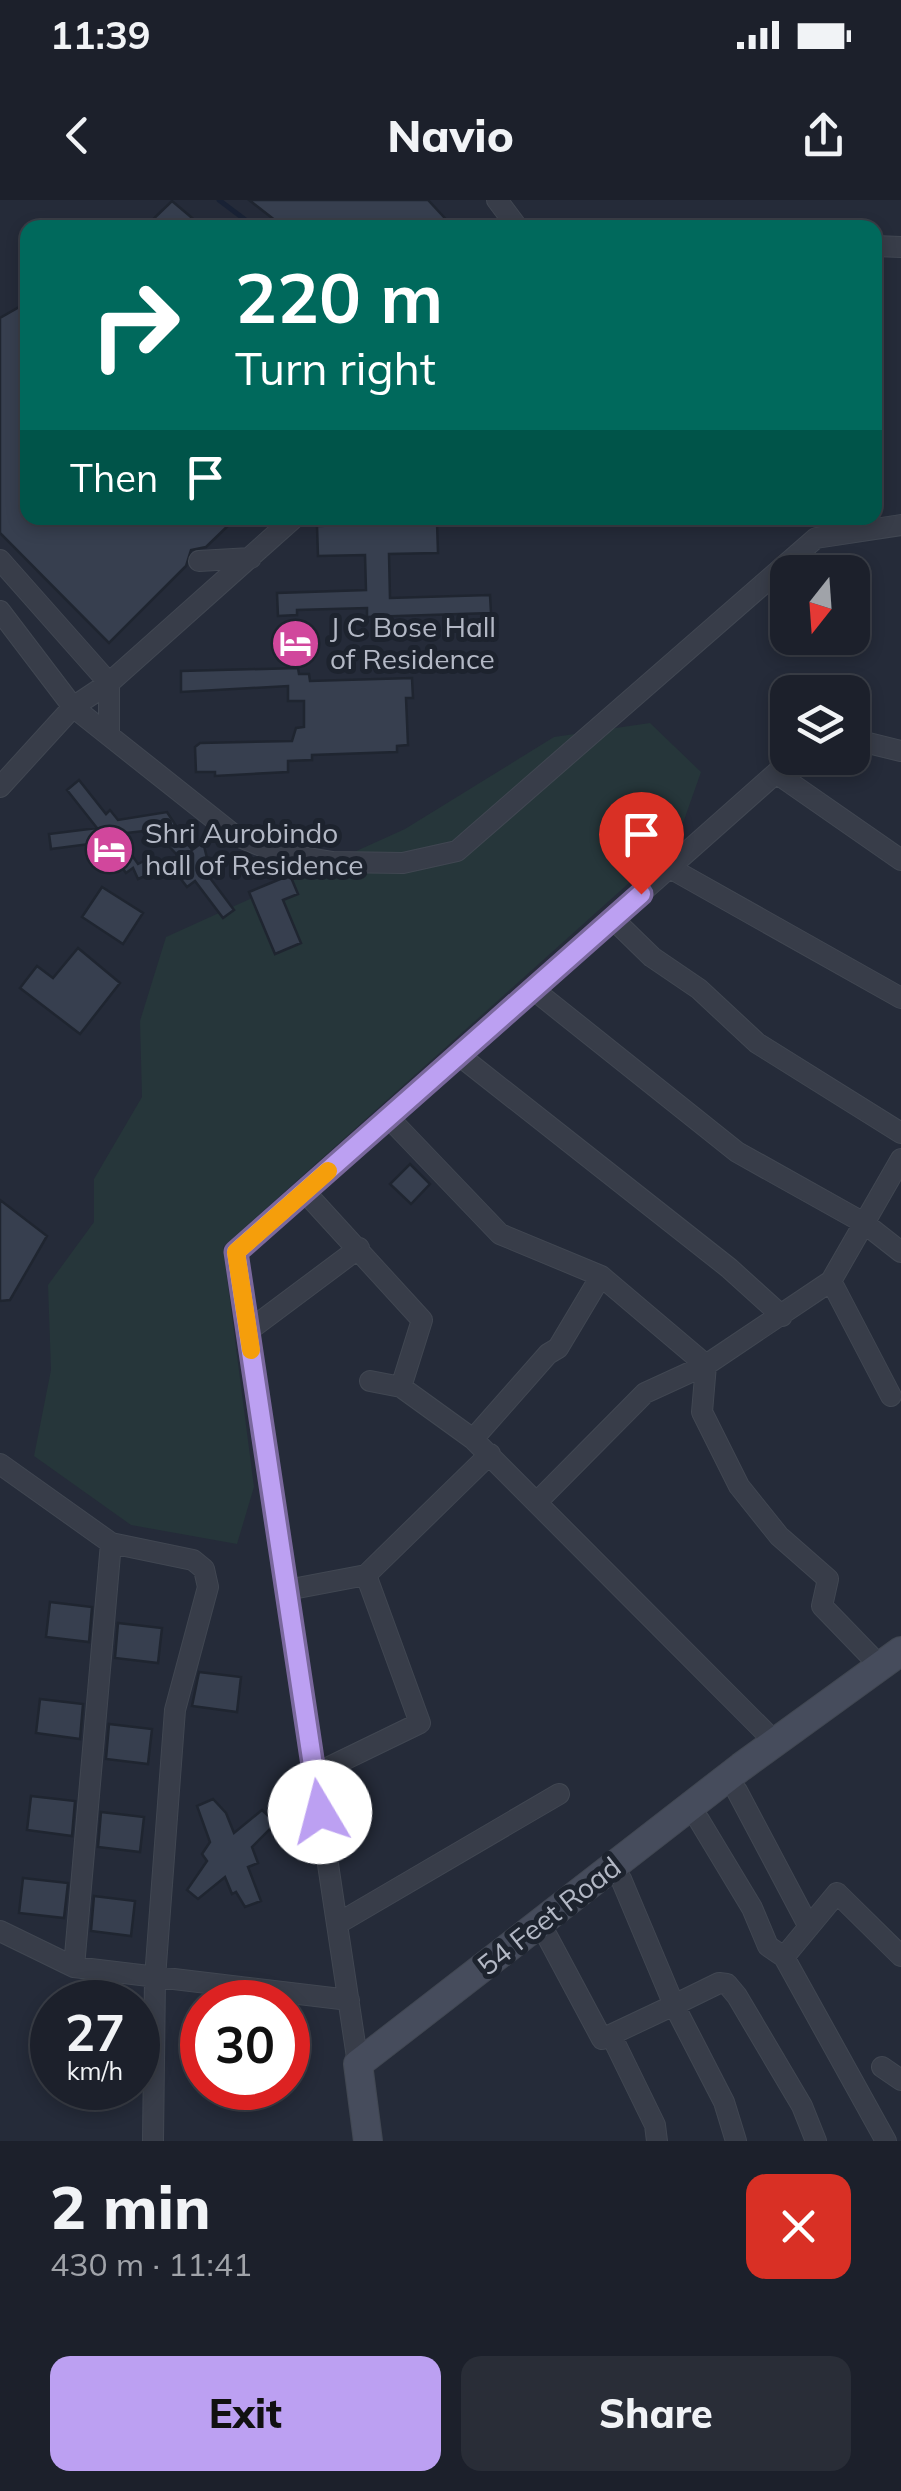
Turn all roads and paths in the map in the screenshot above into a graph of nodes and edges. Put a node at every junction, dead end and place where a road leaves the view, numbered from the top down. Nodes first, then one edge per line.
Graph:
1 (287, 525) edge
2 (901, 525) edge
3 (252, 558) junction
4 (0, 560) edge
5 (199, 561) dead end
6 (0, 611) edge
7 (109, 684) junction
8 (74, 708) junction
9 (108, 733) junction
10 (870, 743) edge
11 (901, 751) edge
12 (775, 775) edge
13 (777, 775) edge
14 (0, 788) edge
15 (901, 860) edge
16 (670, 868) junction
17 (613, 919) junction
18 (534, 990) junction
19 (901, 998) edge
20 (460, 1056) junction
21 (389, 1118) junction
22 (901, 1133) edge
23 (901, 1159) edge
24 (305, 1192) junction
25 (864, 1223) junction
26 (358, 1248) junction
27 (901, 1252) edge
28 (600, 1276) junction
29 (831, 1281) junction
30 (782, 1316) junction
31 (248, 1331) junction
32 (706, 1365) junction
33 (370, 1380) dead end
34 (401, 1386) junction
35 (891, 1396) dead end
36 (473, 1439) junction
37 (490, 1454) junction
38 (0, 1464) edge
39 (538, 1500) junction
40 (111, 1543) junction
41 (366, 1574) junction
42 (287, 1590) junction
43 (894, 1664) edge
44 (775, 1742) junction
45 (314, 1774) junction
46 (737, 1791) junction
47 (559, 1794) dead end
48 (699, 1820) junction
49 (622, 1880) junction
50 (337, 1924) junction
51 (809, 1927) junction
52 (0, 1930) edge
53 (547, 1936) junction
54 (901, 1956) edge
55 (784, 1957) junction
56 (74, 1967) junction
57 (470, 1977) junction
58 (155, 1978) junction
59 (348, 2000) junction
60 (674, 2006) junction
61 (612, 2037) junction
62 (358, 2064) junction
63 (882, 2067) dead end
64 (901, 2080) edge
65 (154, 2141) edge
66 (368, 2141) edge
67 (657, 2141) edge
68 (736, 2141) edge
69 (816, 2141) edge
70 (886, 2141) edge

1 - 3 street
2 - 9 street
3 - 5 street
3 - 7 street
4 - 7 street
6 - 8 street
7 - 8 street
7 - 9 street
8 - 9 street
8 - 14 street
10 - 11 street
12 - 16 street
13 - 15 street
16 - 17 street
16 - 19 street
17 - 18 street
17 - 22 street
18 - 20 street
18 - 25 street
20 - 21 street
20 - 30 street
21 - 24 street
21 - 28 street
23 - 25 street
24 - 26 street
24 - 31 street
25 - 27 street
25 - 29 street
26 - 31 street
26 - 34 street
28 - 32 street
28 - 36 street
29 - 30 street
29 - 35 street
30 - 32 street
31 - 42 street
32 - 39 street
32 - 43 street
33 - 34 street
34 - 36 street
36 - 37 street
37 - 39 street
37 - 41 street
38 - 40 street
39 - 44 street
40 - 56 street
40 - 58 street
41 - 42 street
41 - 45 street
42 - 45 street
43 - 44 street, 54 Feet Road
43 - 46 street, 54 Feet Road
44 - 57 street, 54 Feet Road
45 - 50 street
46 - 48 street, 54 Feet Road
46 - 51 street
47 - 50 street
48 - 49 street, 54 Feet Road
48 - 55 street
49 - 53 street, 54 Feet Road
49 - 60 street
50 - 59 street
51 - 54 street
51 - 55 street
52 - 56 street
53 - 57 street, 54 Feet Road
53 - 61 street
55 - 70 street
56 - 58 street
57 - 62 street
58 - 59 street
58 - 65 street
59 - 62 street
60 - 61 street
60 - 68 street
60 - 69 street
61 - 67 street
62 - 66 street
63 - 64 street

